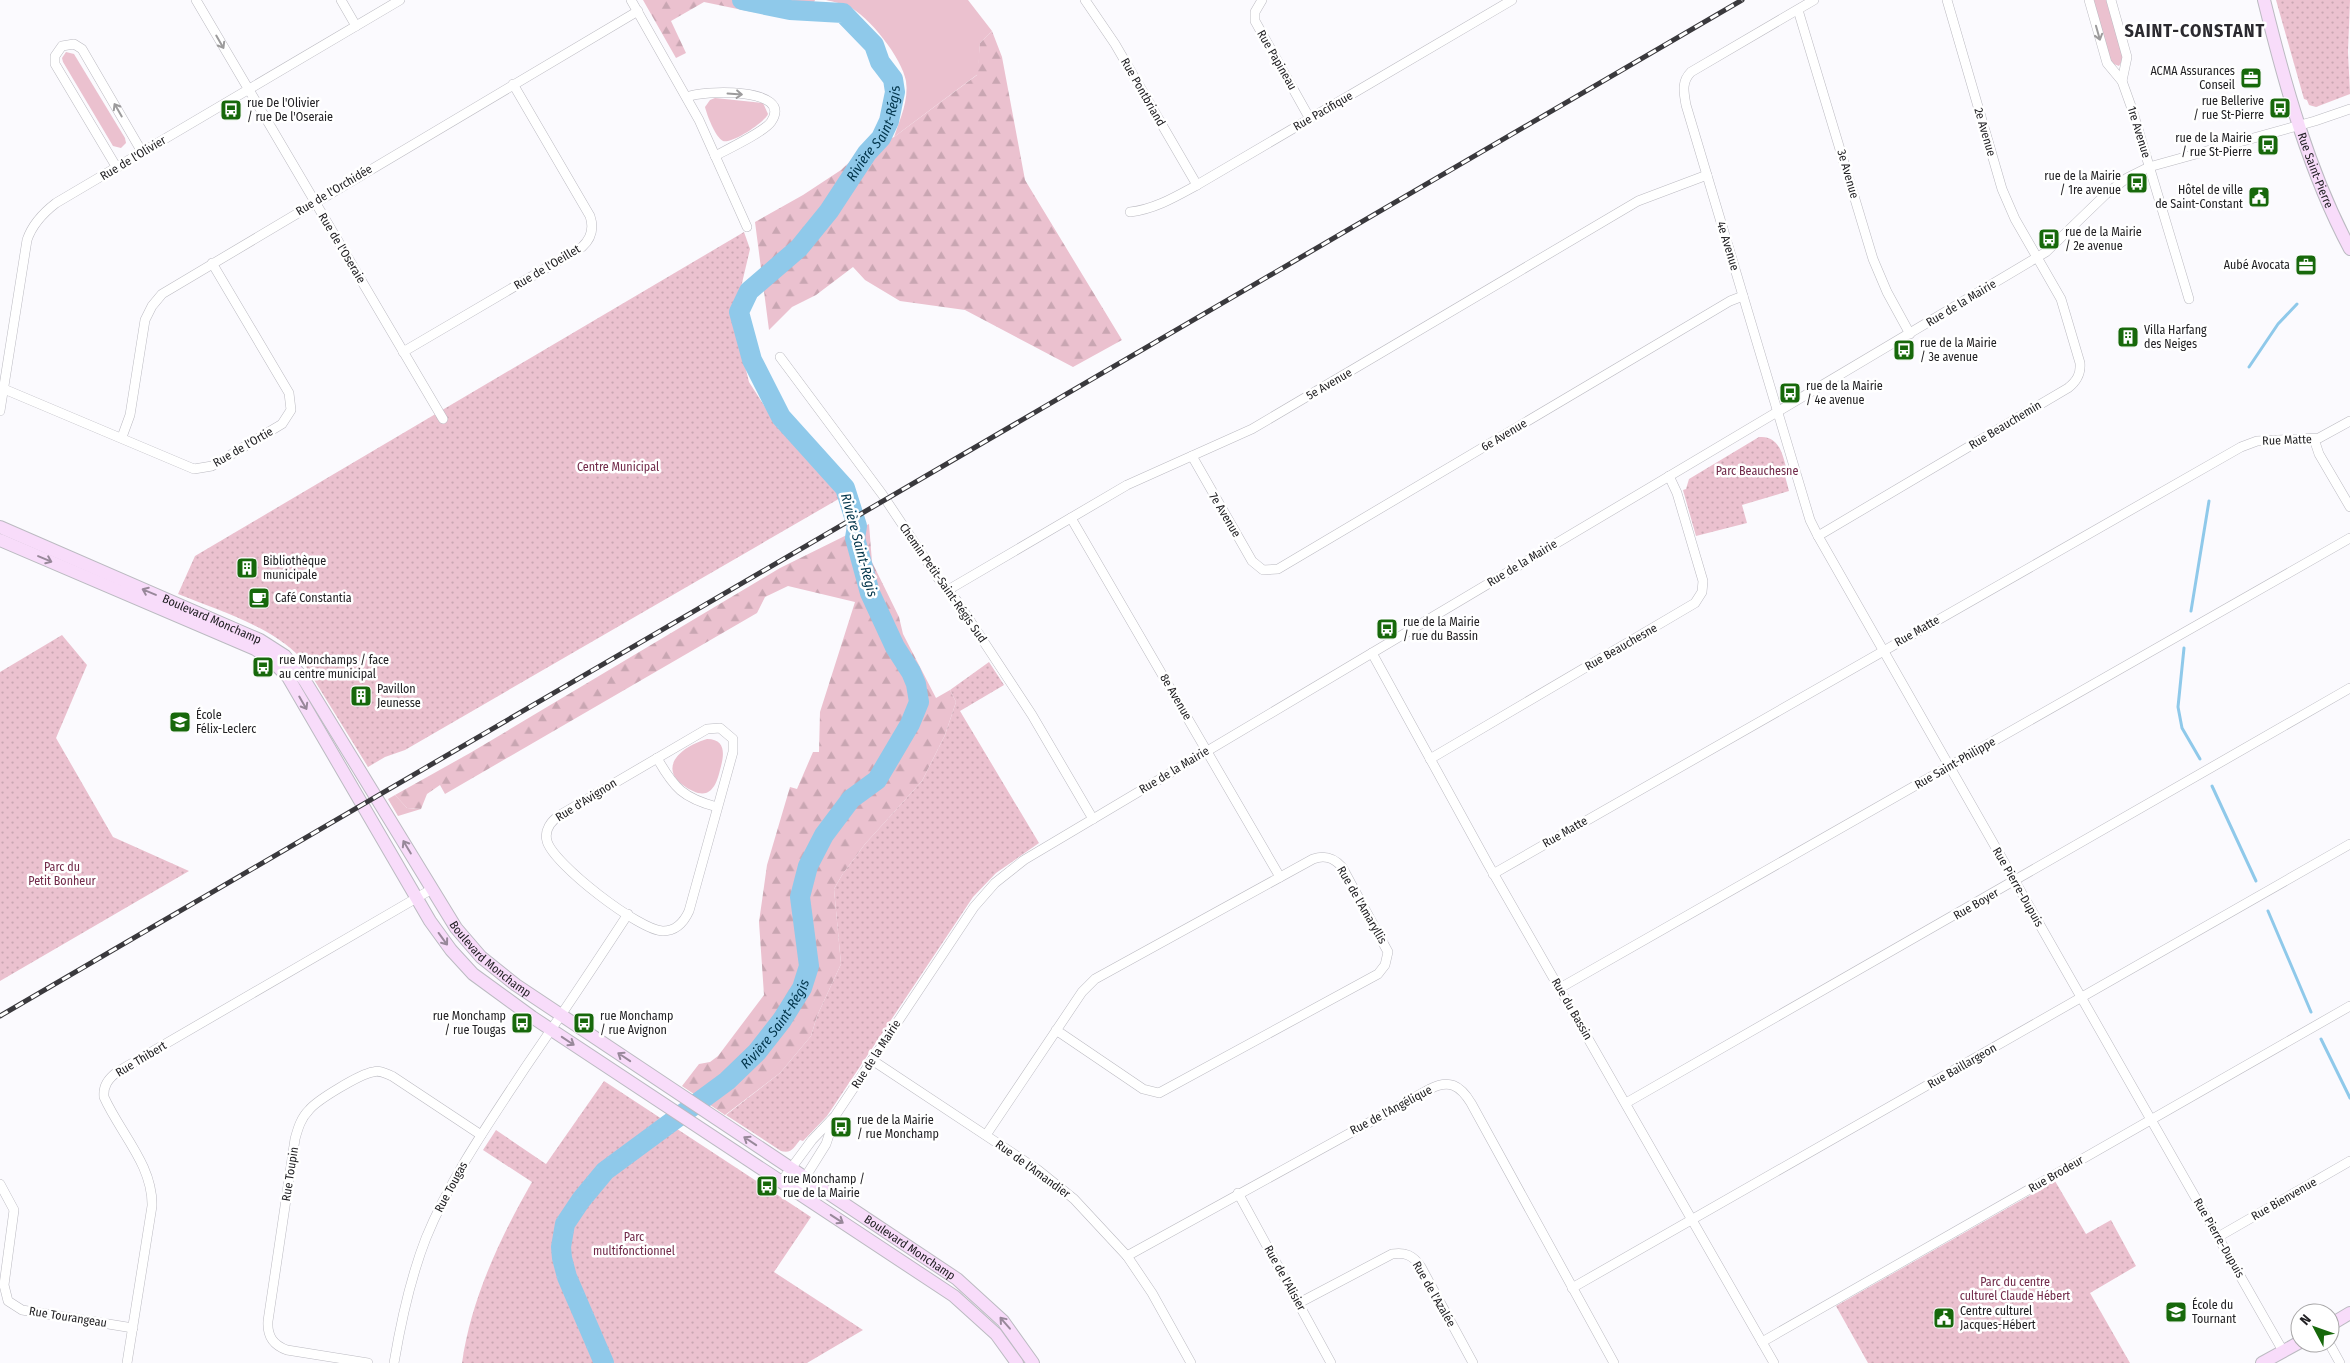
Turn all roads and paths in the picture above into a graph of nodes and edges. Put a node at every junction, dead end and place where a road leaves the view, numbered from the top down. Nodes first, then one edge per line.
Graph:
1 (196, 0) edge
2 (341, 0) edge
3 (400, 0) edge
4 (631, 0) edge
5 (1085, 0) edge
6 (1262, 0) edge
7 (1512, 0) edge
8 (1814, 0) edge
9 (1946, 0) edge
10 (2089, 0) edge
11 (2110, 0) edge
12 (2264, 0) edge
13 (1798, 10) junction
14 (638, 11) junction
15 (356, 26) junction
16 (2122, 80) junction
17 (513, 84) junction
18 (249, 90) junction
19 (687, 97) junction
20 (2350, 109) edge
21 (1310, 119) junction
22 (2299, 125) junction
23 (142, 152) junction
24 (715, 156) junction
25 (2149, 167) junction
26 (116, 168) junction
27 (1707, 175) junction
28 (1197, 185) junction
29 (315, 202) junction
30 (1130, 212) dead end
31 (747, 226) dead end
32 (2350, 249) edge
33 (2038, 258) junction
34 (212, 263) junction
35 (1743, 296) junction
36 (2189, 300) dead end
37 (1910, 334) junction
38 (404, 352) junction
39 (780, 357) dead end
40 (4, 389) junction
41 (0, 411) edge
42 (1778, 412) junction
43 (443, 419) dead end
44 (2350, 421) edge
45 (122, 437) junction
46 (2314, 439) junction
47 (1192, 456) junction
48 (1668, 476) junction
49 (2350, 507) edge
50 (1071, 518) junction
51 (1818, 536) junction
52 (3, 538) edge
53 (2350, 538) edge
54 (1263, 570) joint
55 (948, 590) junction
56 (1883, 650) junction
57 (1372, 653) junction
58 (2350, 688) edge
59 (1207, 750) junction
60 (656, 758) junction
61 (1430, 759) junction
62 (1949, 766) junction
63 (717, 807) junction
64 (1093, 818) junction
65 (2350, 844) edge
66 (1494, 874) junction
67 (1280, 877) junction
68 (2015, 882) junction
69 (432, 889) junction
70 (416, 898) junction
71 (628, 914) junction
72 (1560, 988) junction
73 (2081, 998) junction
74 (2350, 1006) edge
75 (561, 1015) junction
76 (551, 1030) junction
77 (1056, 1030) junction
78 (872, 1060) junction
79 (1626, 1103) junction
80 (835, 1116) junction
81 (2151, 1120) junction
82 (481, 1135) junction
83 (986, 1135) junction
84 (2350, 1162) edge
85 (791, 1168) junction
86 (806, 1178) junction
87 (781, 1182) junction
88 (0, 1184) edge
89 (796, 1192) junction
90 (1238, 1193) junction
91 (1692, 1220) junction
92 (2218, 1237) junction
93 (1127, 1256) junction
94 (1572, 1288) junction
95 (1299, 1304) junction
96 (133, 1328) junction
97 (1762, 1342) junction
98 (2290, 1347) edge
99 (2283, 1351) junction
100 (127, 1363) edge
101 (368, 1363) edge
102 (394, 1363) edge
103 (1017, 1363) edge
104 (1033, 1363) edge
105 (1191, 1363) edge
106 (1332, 1363) edge
107 (1473, 1363) edge
108 (1614, 1363) edge
109 (1774, 1363) edge
110 (2262, 1363) edge

1 -> 18 street, Rue de l'Oseraie
2 - 15 street
3 - 15 street, Rue de l'Olivier
4 - 14 street
5 - 28 street, Rue Pontbriand
6 - 21 street, Rue Papineau
7 - 21 street, Rue Pacifique
8 - 13 street
9 - 33 street, 2e Avenue
10 -> 16 street, 1re Avenue
11 - 16 street, 1re Avenue
12 - 22 street, Rue Saint-Pierre
13 - 27 street, 4e Avenue
13 - 37 street, 3e Avenue
14 - 17 street, Rue de l'Orchidée
14 - 19 street
15 - 18 street, Rue de l'Olivier
16 - 25 street, 1re Avenue
17 - 29 street, Rue de l'Orchidée
17 - 38 street, Rue de l'Oeillet
18 - 23 street, Rue de l'Olivier
18 - 29 street, Rue de l'Oseraie
19 - 24 street
19 -> 24 street
20 - 22 street, Rue de la Mairie
21 - 28 street, Rue Pacifique
22 - 25 street, Rue de la Mairie
22 - 32 street, Rue Saint-Pierre
23 - 26 street, Rue de l'Olivier
23 -> 26 street
24 - 31 street
25 - 33 street, Rue de la Mairie
25 - 36 street, 1re Avenue
26 - 40 street, Rue de l'Olivier
27 - 35 street, 4e Avenue
27 - 47 street, 5e Avenue
28 - 30 street, Rue Pacifique
29 - 34 street, Rue de l'Orchidée
29 - 38 street, Rue de l'Oseraie
33 - 37 street, Rue de la Mairie
33 - 51 street, Rue Beauchemin
34 - 45 street, Rue de l'Orchidée
34 - 45 street, Rue de l'Ortie
35 - 42 street, 4e Avenue
35 - 54 street, 6e Avenue
37 - 42 street, Rue de la Mairie
38 - 43 street, Rue de l'Oseraie
39 - 55 street, Chemin Petit-Saint-Régis Sud
40 - 41 street, Rue de l'Olivier
40 - 45 street, Rue de l'Ortie
42 - 48 street, Rue de la Mairie
42 - 51 street, Rue Pierre-Dupuis
44 - 46 street, Rue Matte
46 - 49 street
46 - 56 street, Rue Matte
47 - 50 street, 5e Avenue
47 - 54 street, 7e Avenue
48 - 57 street, Rue de la Mairie
48 - 61 street, Rue Beauchesne
50 - 55 street, 5e Avenue
50 - 59 street, 8e Avenue
51 - 56 street, Rue Pierre-Dupuis
69 -> 52 street, Boulevard Monchamp
52 -> 70 street, Boulevard Monchamp
53 - 62 street, Rue Saint-Philippe
55 - 64 street, Chemin Petit-Saint-Régis Sud
56 - 62 street, Rue Pierre-Dupuis
56 - 66 street, Rue Matte
57 - 59 street, Rue de la Mairie
57 - 61 street, Rue du Bassin
58 - 68 street, Rue Boyer
59 - 64 street, Rue de la Mairie
59 - 67 street, 8e Avenue
60 - 63 street
60 - 63 street, Rue d'Avignon
60 - 71 street, Rue d'Avignon
61 - 66 street, Rue du Bassin
62 - 68 street, Rue Pierre-Dupuis
62 - 72 street, Rue Saint-Philippe
63 - 71 street, Rue d'Avignon
64 - 78 street, Rue de la Mairie
65 - 73 street, Rue Baillargeon
66 - 72 street, Rue du Bassin
67 - 77 street, Rue de l'Amaryllis
67 - 77 street, Rue de l'Amaryllis
68 - 73 street, Rue Pierre-Dupuis
68 - 79 street, Rue Boyer
69 - 70 street, Rue Thibert
69 - 75 street, Boulevard Monchamp
70 -> 76 street, Boulevard Monchamp
70 - 96 street, Rue Thibert
71 - 75 street
72 - 79 street, Rue du Bassin
73 - 81 street, Rue Pierre-Dupuis
73 - 91 street, Rue Baillargeon
74 - 81 street, Rue Brodeur
75 - 76 street
85 -> 75 street, Boulevard Monchamp
76 - 82 street, Rue Tougas
76 -> 87 street, Boulevard Monchamp
77 - 83 street, Rue de l'Amaryllis
78 - 80 street, Rue de la Mairie
78 - 83 street, Rue de l'Amandier
79 - 91 street, Rue du Bassin
80 - 85 street, Rue de la Mairie
80 - 86 street, Rue de la Mairie
81 - 92 street, Rue Pierre-Dupuis
81 - 97 street, Rue Brodeur
82 - 101 street, Rue Toupin
82 - 102 street, Rue Tougas
83 - 93 street, Rue de l'Amandier
84 - 92 street, Rue Bienvenue
85 - 86 street, Boulevard Monchamp
85 - 87 street, Rue de la Mairie
86 - 89 street, Rue de la Mairie
104 -> 86 street, Boulevard Monchamp
87 - 89 street, Boulevard Monchamp
88 - 96 street, Rue Tourangeau
89 -> 103 street, Boulevard Monchamp
90 - 93 street, Rue de l'Angélique
90 - 94 street, Rue de l'Angélique
90 - 95 street, Rue de l'Alisier
91 - 94 street, Rue Baillargeon
91 - 97 street, Rue du Bassin
92 - 99 street, Rue Pierre-Dupuis
93 - 105 street, Rue de l'Amandier
94 - 108 street, Rue de l'Angélique
95 - 106 street, Rue de l'Alisier
95 - 107 street, Rue de l'Azalée
96 - 100 street, Rue Thibert
97 - 109 street, Rue du Bassin
98 - 99 street
99 - 110 street

